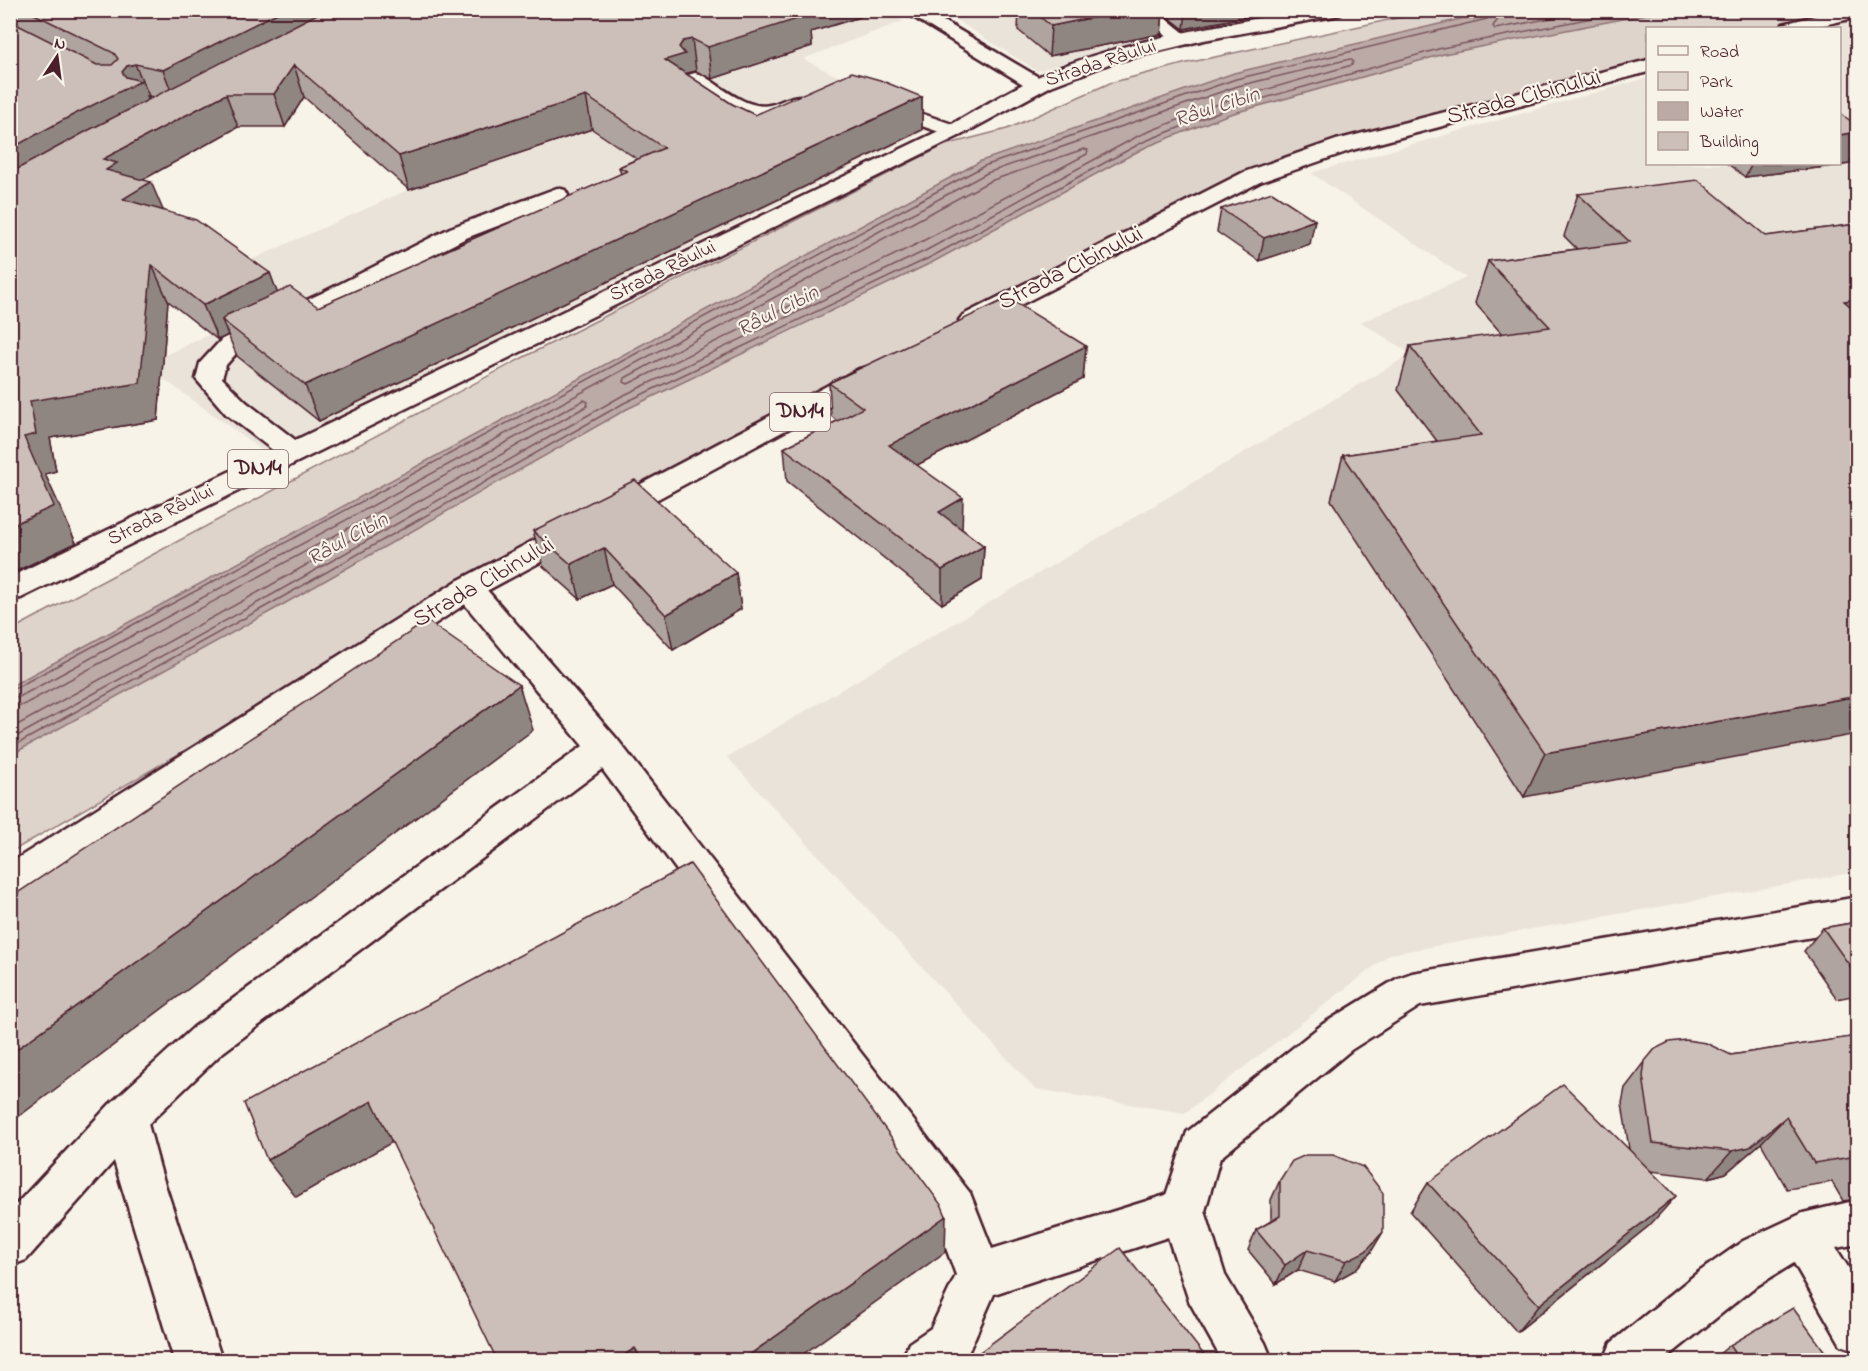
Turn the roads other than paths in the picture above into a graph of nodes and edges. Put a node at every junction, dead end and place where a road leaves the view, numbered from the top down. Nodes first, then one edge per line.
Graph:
1 (911, 10) edge
2 (1144, 10) edge
3 (1334, 10) edge
4 (1857, 11) edge
5 (1794, 27) edge
6 (1183, 40) junction
7 (1646, 66) edge
8 (695, 79) edge
9 (1038, 85) junction
10 (822, 93) edge
11 (856, 97) edge
12 (954, 131) junction
13 (557, 195) dead end
14 (950, 332) edge
15 (887, 366) edge
16 (293, 452) junction
17 (468, 588) junction
18 (10, 590) edge
19 (605, 748) junction
20 (10, 882) edge
21 (1857, 913) edge
22 (125, 1118) junction
23 (1183, 1211) junction
24 (1857, 1222) edge
25 (1803, 1235) junction
26 (10, 1244) edge
27 (979, 1276) junction
28 (1857, 1328) edge
29 (198, 1360) edge
30 (926, 1360) edge
31 (1248, 1360) edge
32 (1628, 1360) edge

1 - 9 main road
2 - 6 main road
3 - 6 main road, Strada Râului / DN14
4 - 5 main road
6 - 9 main road, Strada Râului / DN14
7 - 14 main road, Strada Cibinului
8 - 10 main road
9 - 12 main road, Strada Râului / DN14
11 - 12 main road
12 - 16 main road, Strada Râului / DN14
13 - 16 main road
15 - 17 main road, Strada Cibinului / DN14
16 - 18 main road, Strada Râului / DN14
17 - 19 main road
17 - 20 main road, Strada Cibinului / DN14
19 - 22 main road
19 - 27 main road
21 - 23 main road
22 - 26 main road
22 - 29 main road
23 - 27 main road
23 - 31 main road
24 - 25 main road
25 - 28 main road
25 - 32 main road
27 - 30 main road

